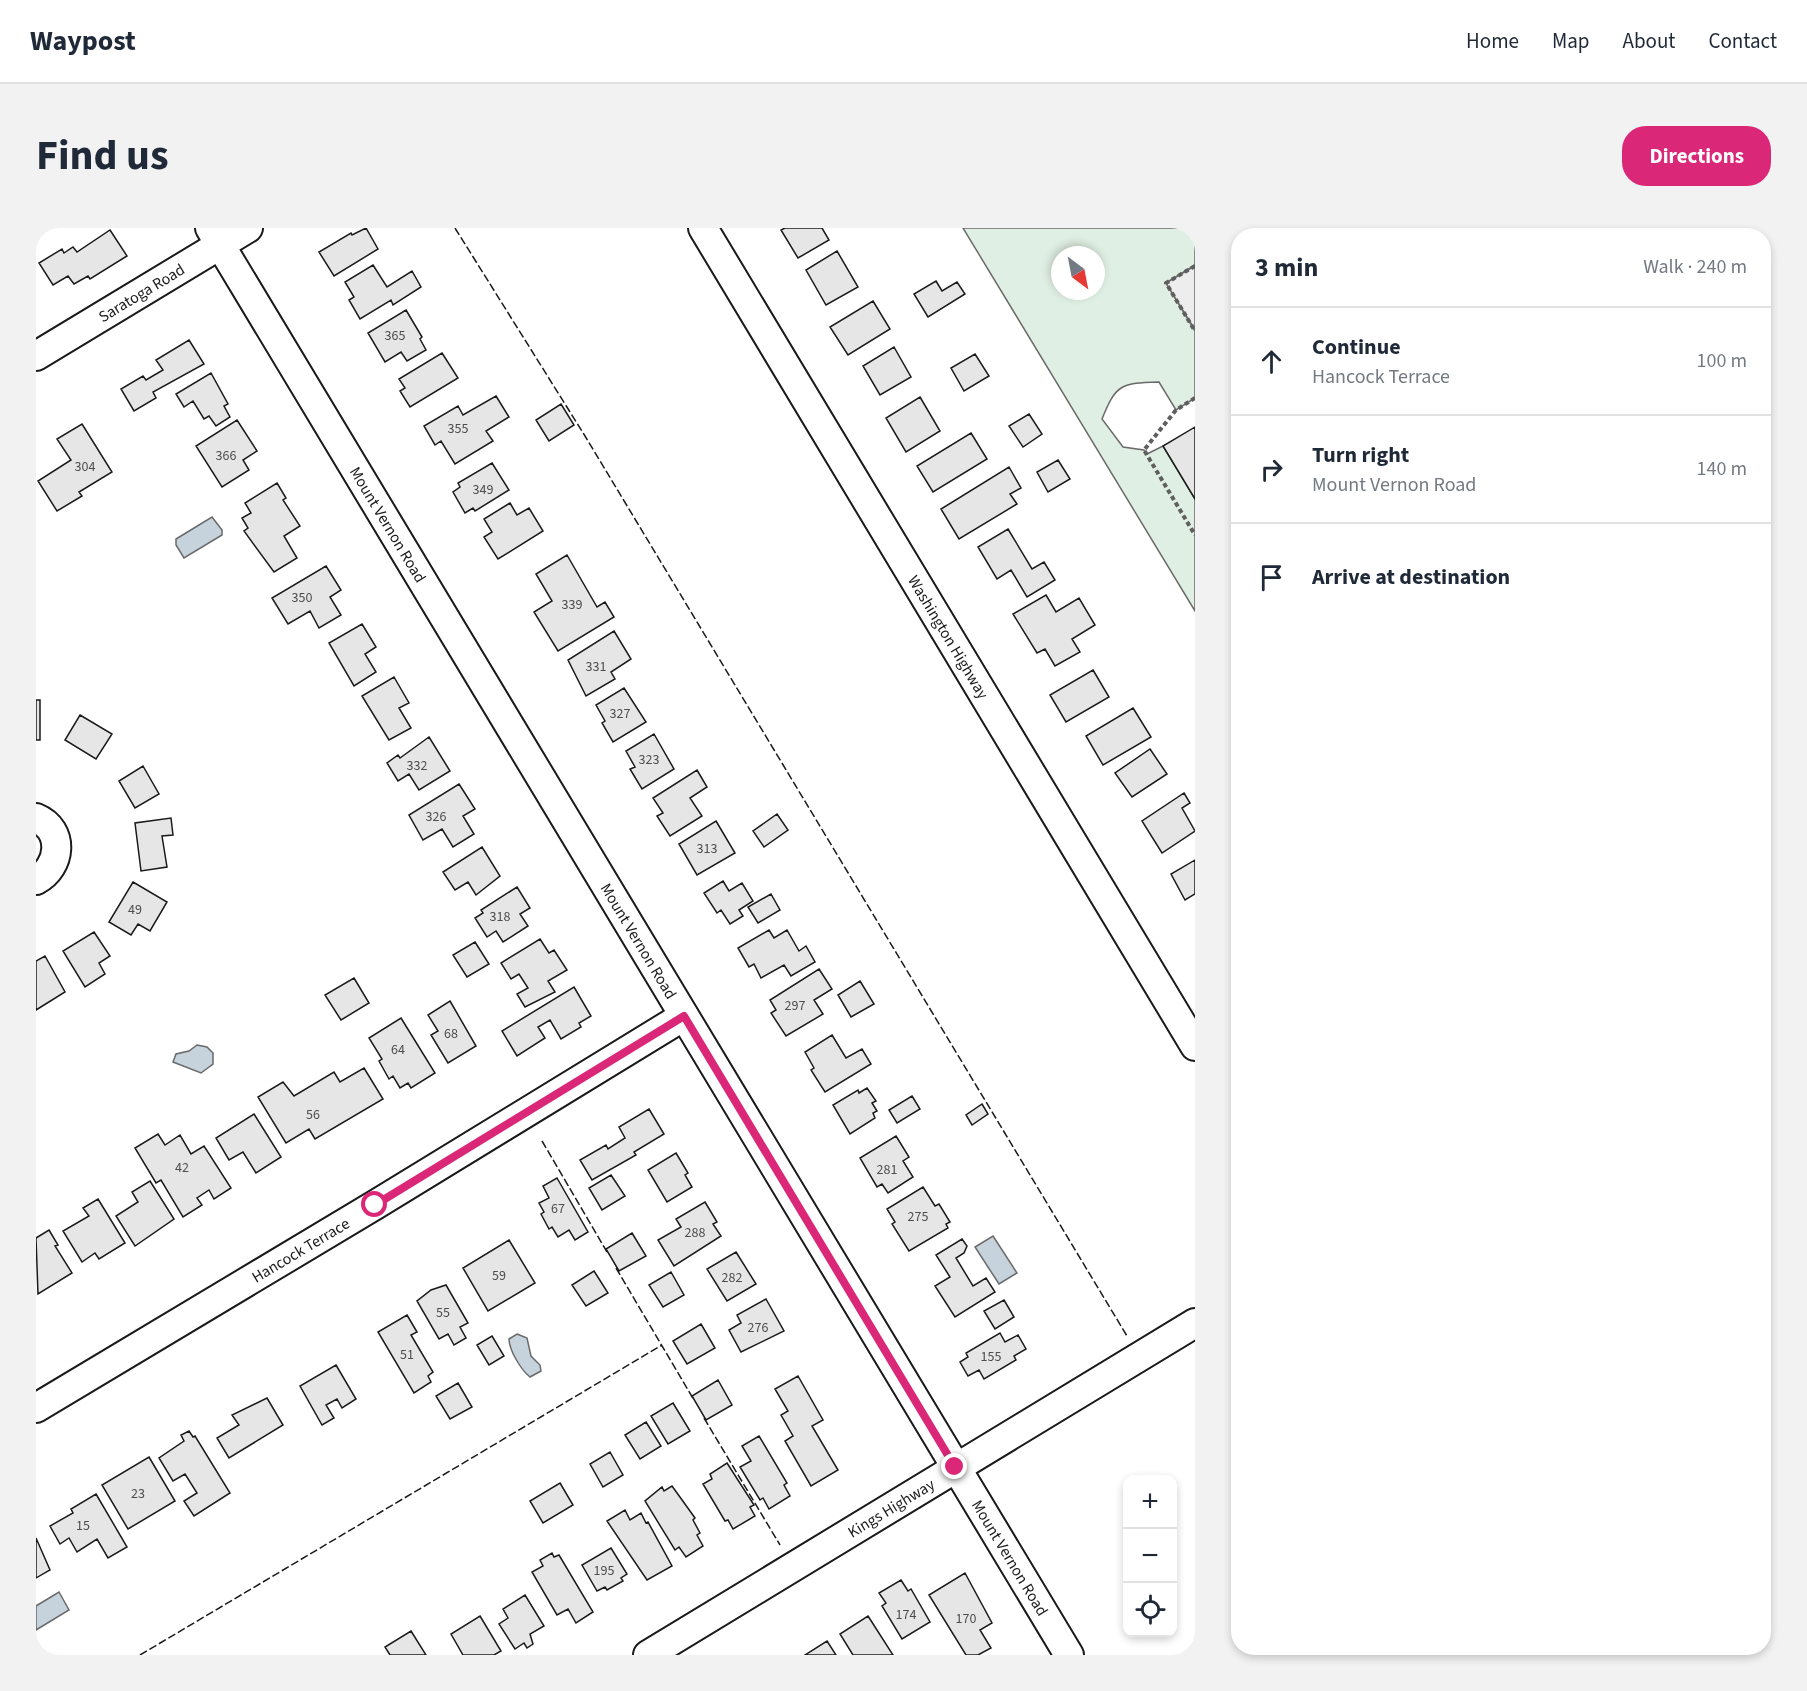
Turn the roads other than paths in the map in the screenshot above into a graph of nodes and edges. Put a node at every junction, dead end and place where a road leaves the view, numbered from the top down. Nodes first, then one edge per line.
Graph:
1 (248, 228) edge
2 (703, 228) edge
3 (215, 236) edge
4 (36, 356) edge
5 (36, 818) edge
6 (36, 880) edge
7 (684, 1016) junction
8 (1195, 1046) edge
9 (1195, 1323) edge
10 (36, 1408) edge
11 (955, 1467) junction
12 (648, 1655) edge
13 (1069, 1655) edge

1 - 3 street, Saratoga Road
2 - 8 street, Washington Highway
3 - 4 street, Saratoga Road
3 - 7 street, Mount Vernon Road
5 - 6 street
7 - 10 street, Hancock Terrace
7 - 11 street, Mount Vernon Road
9 - 11 street, Kings Highway
11 - 12 street, Kings Highway
11 - 13 street, Mount Vernon Road

